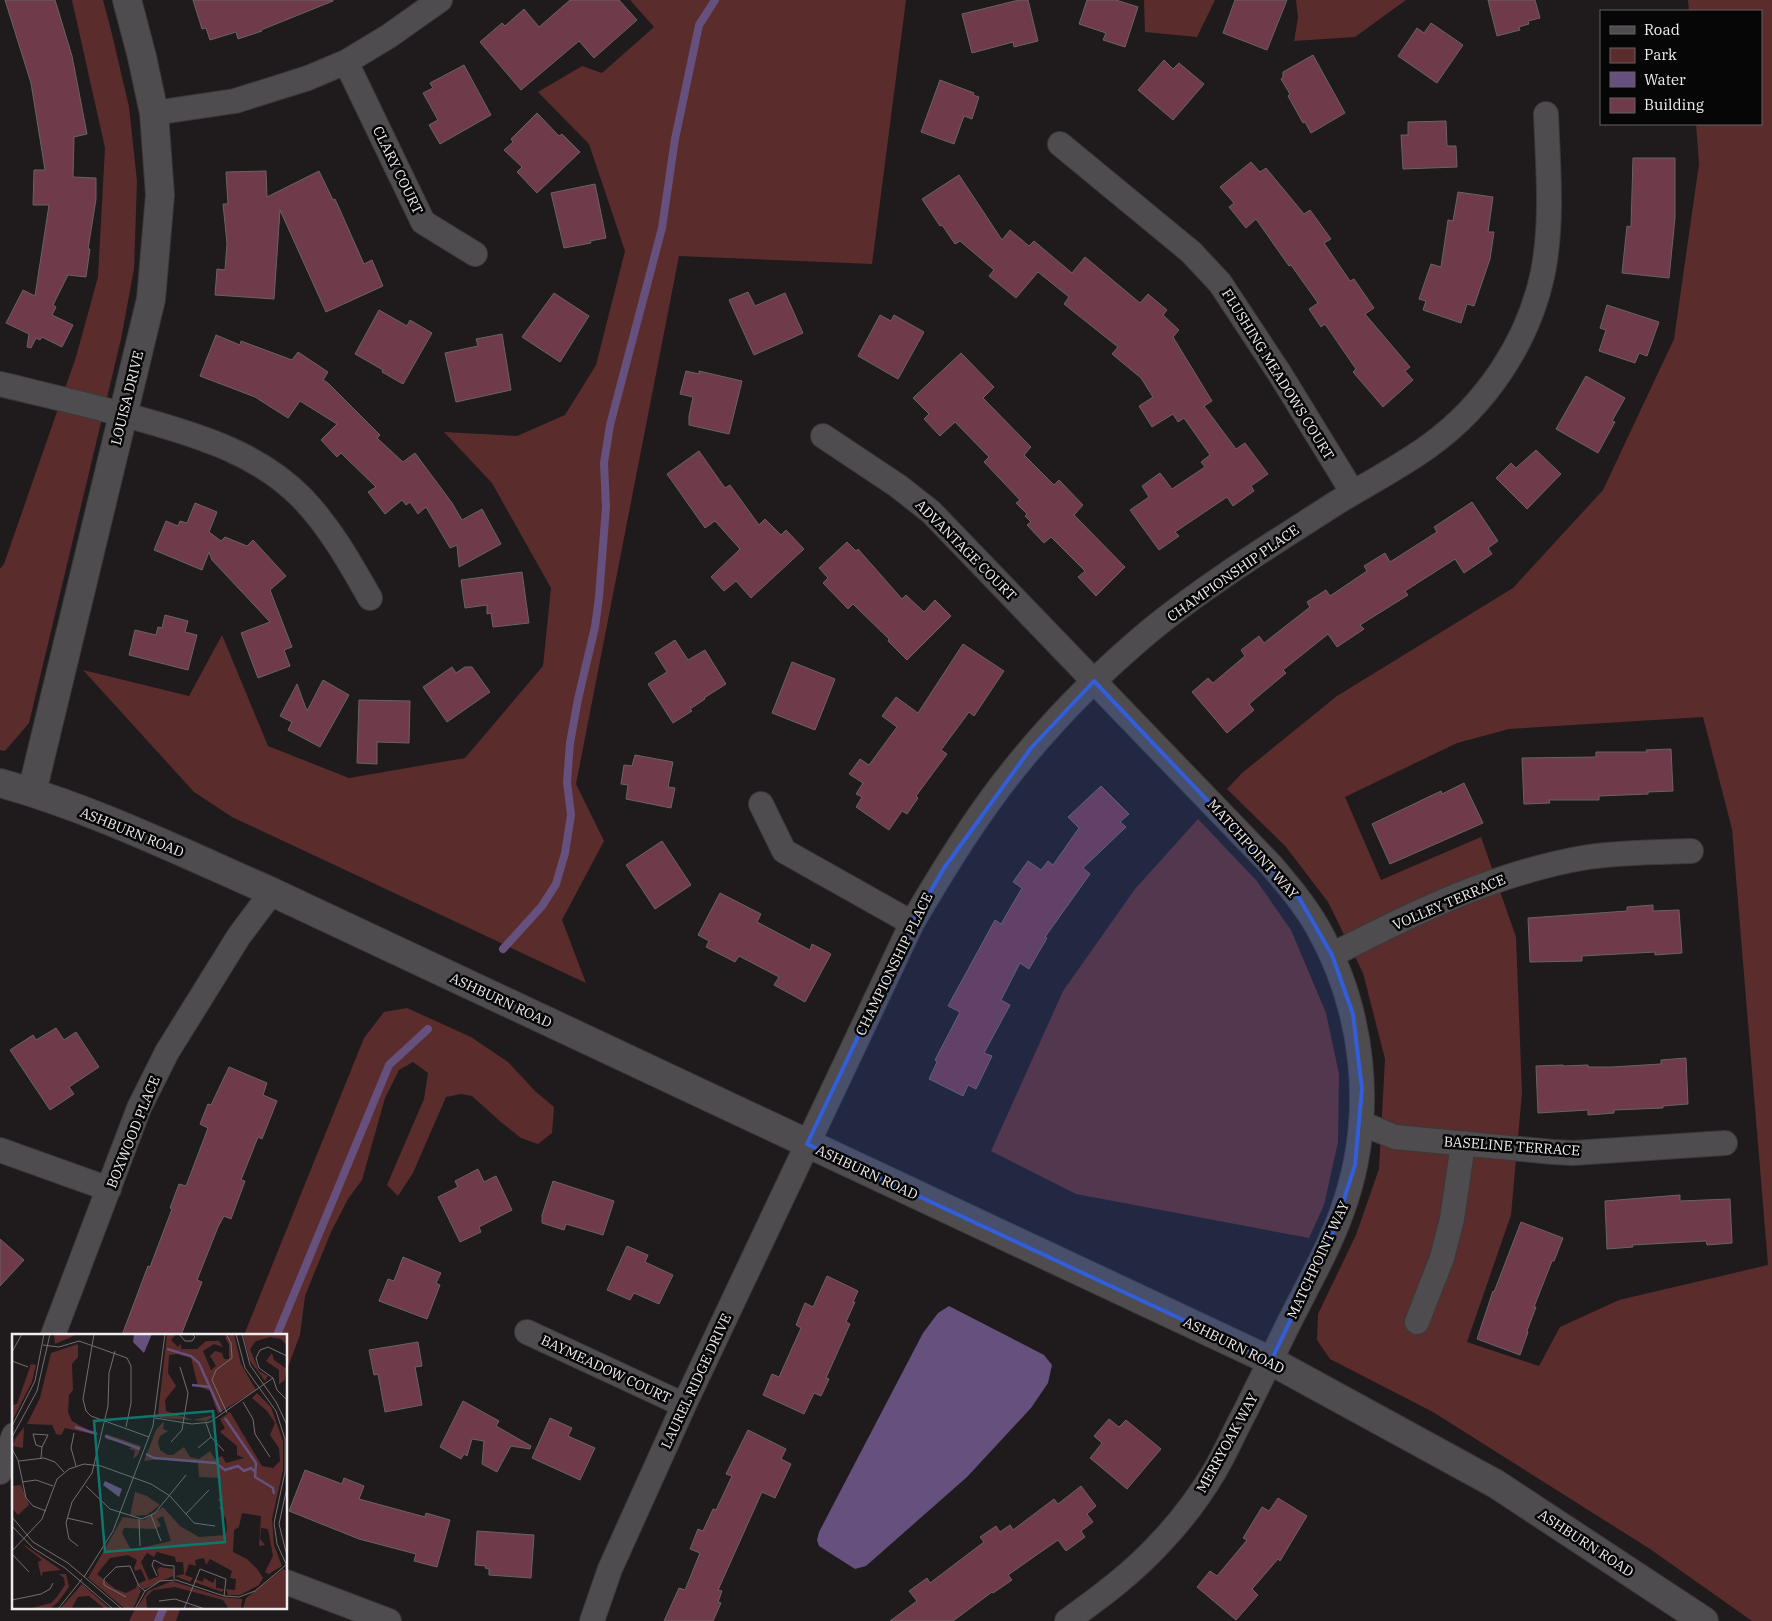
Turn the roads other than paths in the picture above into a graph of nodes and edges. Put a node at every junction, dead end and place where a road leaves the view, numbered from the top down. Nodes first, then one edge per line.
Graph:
1 (127, 0) edge
2 (440, 0) edge
3 (346, 62) junction
4 (154, 113) junction
5 (1546, 114) dead end
6 (1060, 144) dead end
7 (475, 254) dead end
8 (0, 384) edge
9 (123, 414) junction
10 (823, 436) dead end
11 (1353, 493) junction
12 (370, 598) dead end
13 (1094, 681) junction
14 (0, 783) edge
15 (32, 792) junction
16 (762, 804) dead end
17 (1691, 851) dead end
18 (272, 892) junction
19 (912, 923) junction
20 (1332, 955) junction
21 (1361, 1123) junction
22 (1725, 1143) dead end
23 (807, 1144) junction
24 (1463, 1144) junction
25 (0, 1150) edge
26 (109, 1189) junction
27 (1417, 1322) dead end
28 (527, 1332) dead end
29 (52, 1334) edge
30 (1271, 1361) junction
31 (684, 1405) junction
32 (12, 1442) edge
33 (4, 1472) edge
34 (288, 1583) edge
35 (389, 1621) edge
36 (592, 1621) edge
37 (1067, 1621) edge
38 (1704, 1621) edge

1 - 4 street, LOUISA DRIVE
2 - 3 street
3 - 4 street
3 - 7 street, CLARY COURT
4 - 9 street, LOUISA DRIVE
5 - 11 street, CHAMPIONSHIP PLACE
6 - 11 street, FLUSHING MEADOWS COURT
8 - 9 street
9 - 12 street
9 - 15 street, LOUISA DRIVE
10 - 13 street, ADVANTAGE COURT
11 - 13 street, CHAMPIONSHIP PLACE
13 - 19 street, CHAMPIONSHIP PLACE
13 - 20 street, MATCHPOINT WAY
14 - 15 street, ASHBURN ROAD
15 - 18 street, ASHBURN ROAD
16 - 19 street
17 - 20 street, VOLLEY TERRACE
18 - 23 street, ASHBURN ROAD
18 - 26 street, BOXWOOD PLACE
19 - 23 street, CHAMPIONSHIP PLACE
20 - 21 street, MATCHPOINT WAY
21 - 24 street, BASELINE TERRACE
21 - 30 street, MATCHPOINT WAY
22 - 24 street, BASELINE TERRACE
23 - 30 street, ASHBURN ROAD
23 - 31 street, LAUREL RIDGE DRIVE
24 - 27 street
25 - 26 street
26 - 29 street, BOXWOOD PLACE
28 - 31 street, BAYMEADOW COURT
30 - 37 street, MERRYOAK WAY
30 - 38 street, ASHBURN ROAD
31 - 36 street, LAUREL RIDGE DRIVE
32 - 33 street
34 - 35 street

